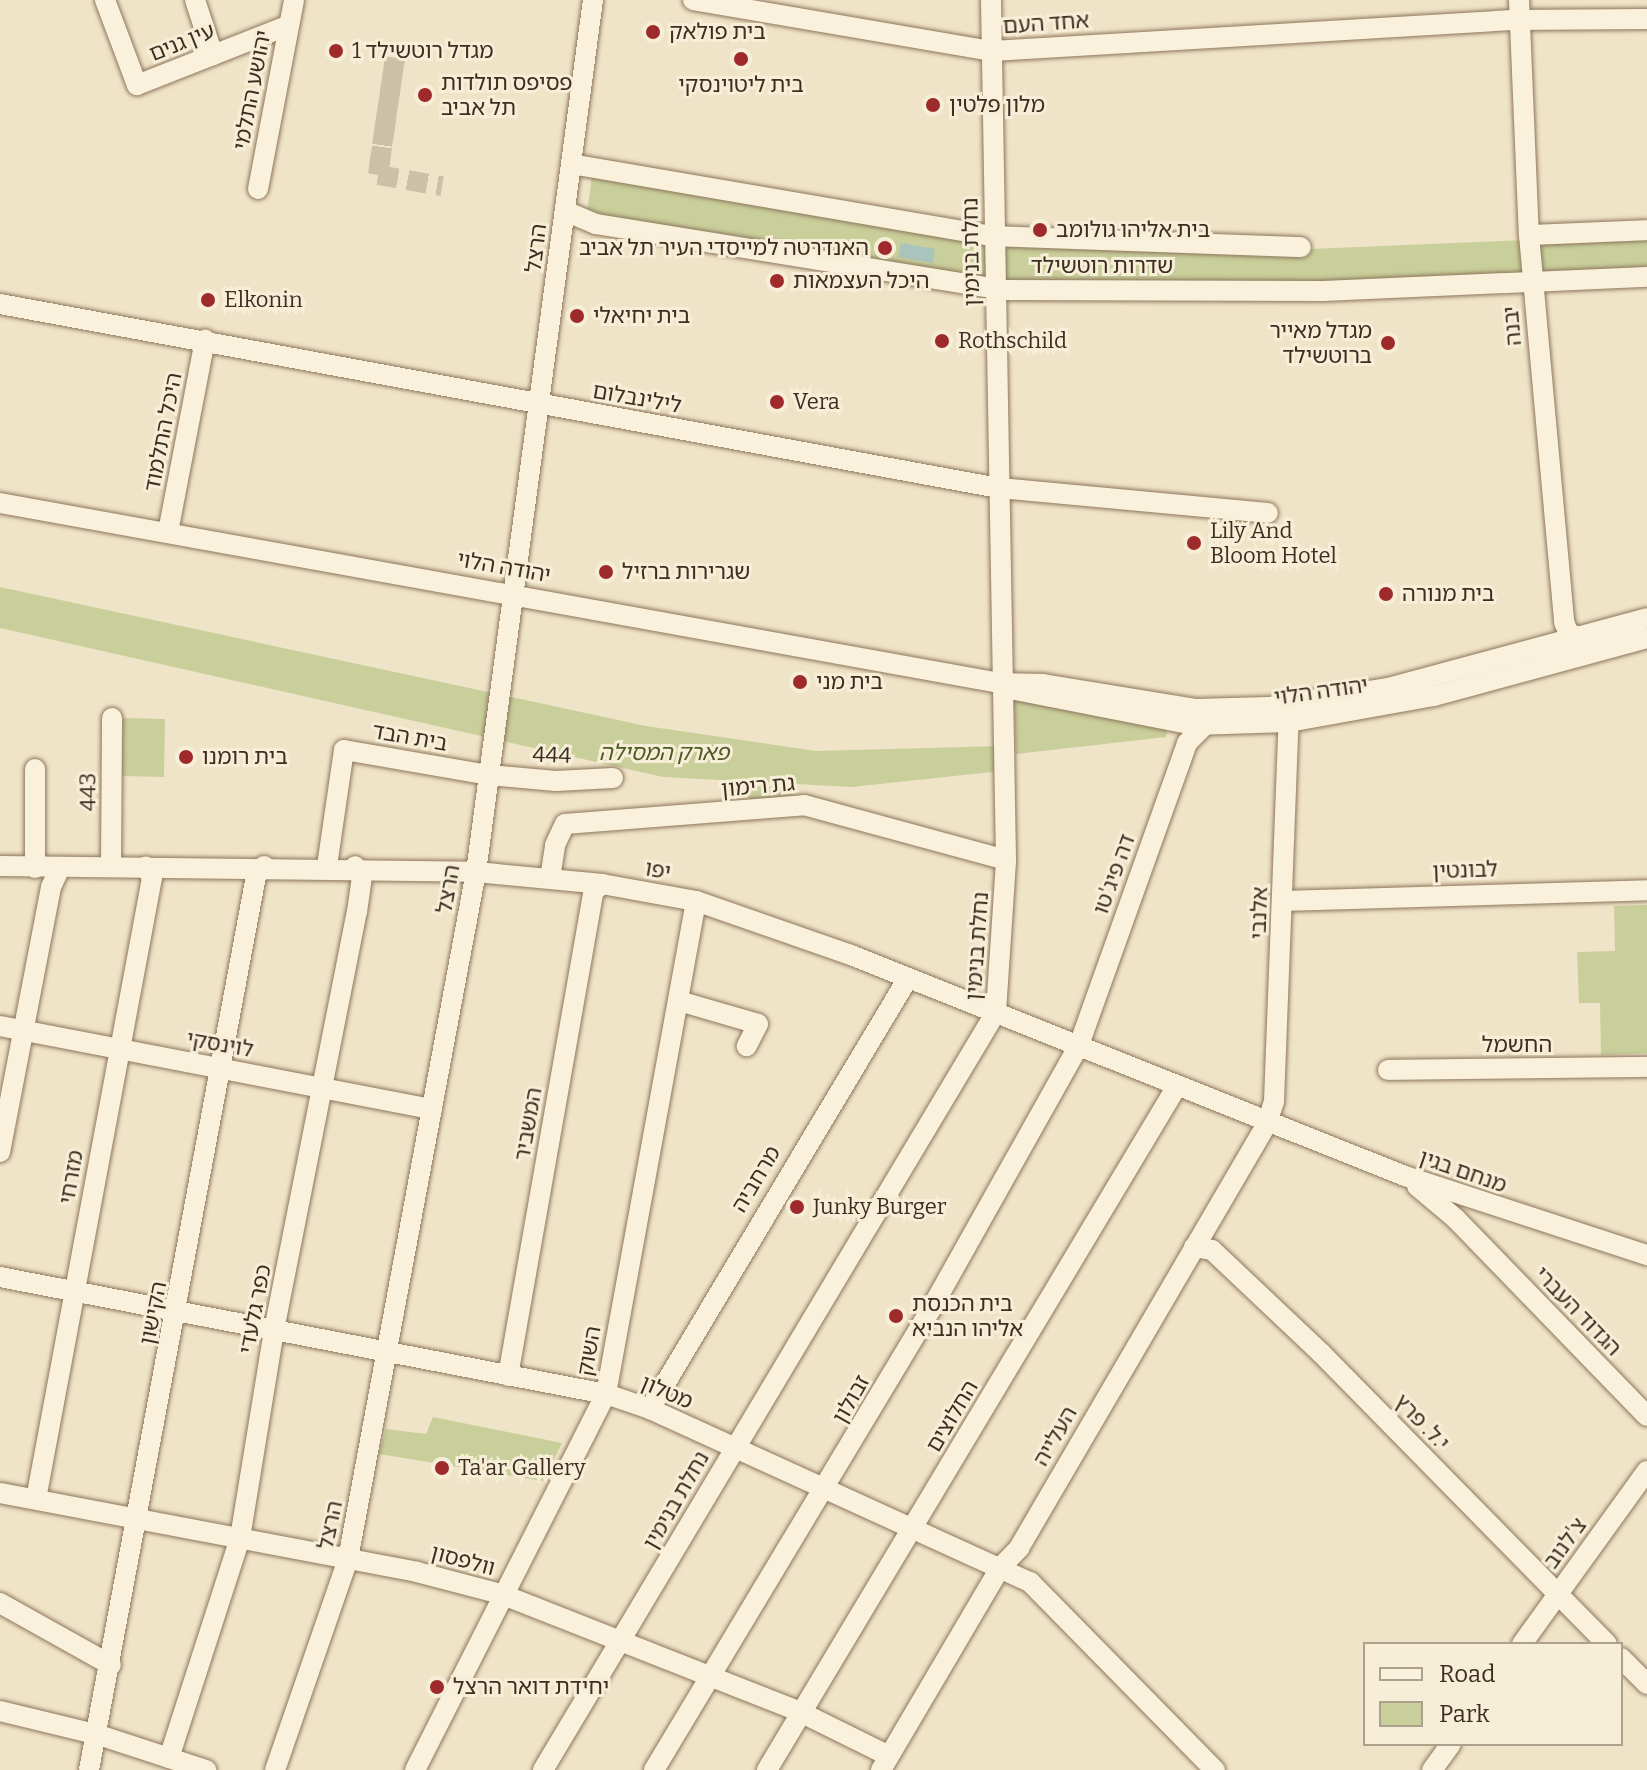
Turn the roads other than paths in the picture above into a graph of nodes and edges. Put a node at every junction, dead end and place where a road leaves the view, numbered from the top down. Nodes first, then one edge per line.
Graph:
1 (105, 0) edge
2 (195, 0) edge
3 (294, 0) edge
4 (593, 0) edge
5 (693, 0) edge
6 (991, 0) edge
7 (792, 8) edge
8 (1519, 10) edge
9 (1647, 19) edge
10 (289, 25) junction
11 (992, 51) junction
12 (213, 55) junction
13 (571, 164) junction
14 (258, 189) dead end
15 (565, 211) junction
16 (1647, 230) edge
17 (1529, 235) junction
18 (994, 236) junction
19 (1301, 247) dead end
20 (1647, 277) edge
21 (1532, 280) junction
22 (995, 288) junction
23 (0, 304) edge
24 (205, 340) junction
25 (540, 405) junction
26 (999, 488) junction
27 (0, 503) edge
28 (1268, 513) dead end
29 (168, 532) junction
30 (515, 593) junction
31 (1647, 618) edge
32 (1581, 637) junction
33 (1647, 638) edge
34 (999, 683) junction
35 (1289, 713) junction
36 (112, 718) dead end
37 (1204, 726) junction
38 (35, 769) dead end
39 (489, 775) junction
40 (613, 778) dead end
41 (1006, 860) junction
42 (0, 866) edge
43 (146, 866) junction
44 (264, 866) junction
45 (327, 866) junction
46 (355, 866) junction
47 (111, 867) junction
48 (35, 868) junction
49 (60, 868) junction
50 (476, 872) junction
51 (550, 878) junction
52 (602, 884) junction
53 (1647, 890) edge
54 (696, 901) junction
55 (1284, 901) junction
56 (908, 978) junction
57 (679, 1001) junction
58 (996, 1012) junction
59 (0, 1026) edge
60 (21, 1030) junction
61 (1079, 1045) junction
62 (747, 1046) dead end
63 (118, 1049) junction
64 (1647, 1067) edge
65 (221, 1069) junction
66 (1388, 1070) dead end
67 (323, 1085) junction
68 (1177, 1086) junction
69 (432, 1109) junction
70 (1267, 1123) junction
71 (0, 1152) edge
72 (1405, 1176) junction
73 (1492, 1207) junction
74 (1474, 1240) junction
75 (1194, 1247) junction
76 (1647, 1255) edge
77 (0, 1277) edge
78 (75, 1292) junction
79 (178, 1310) junction
80 (274, 1330) junction
81 (388, 1353) junction
82 (508, 1376) junction
83 (606, 1394) junction
84 (650, 1409) junction
85 (1647, 1416) edge
86 (734, 1449) junction
87 (1647, 1471) edge
88 (826, 1489) junction
89 (0, 1493) edge
90 (36, 1499) junction
91 (137, 1519) junction
92 (913, 1527) junction
93 (240, 1538) junction
94 (348, 1559) junction
95 (1000, 1568) junction
96 (501, 1594) junction
97 (1558, 1594) junction
98 (0, 1603) edge
99 (622, 1641) junction
100 (1523, 1642) edge
101 (1605, 1642) edge
102 (1623, 1660) edge
103 (111, 1665) junction
104 (707, 1677) junction
105 (1647, 1684) edge
106 (0, 1711) edge
107 (800, 1712) junction
108 (99, 1735) junction
109 (1450, 1746) edge
110 (169, 1758) junction
111 (885, 1763) edge
112 (1436, 1769) edge
113 (89, 1770) edge
114 (206, 1770) edge
115 (275, 1770) edge
116 (415, 1770) edge
117 (543, 1770) edge
118 (654, 1770) edge
119 (767, 1770) edge
120 (1215, 1770) edge

1 - 12 street, עין גנים
2 - 12 street
3 - 10 street, יהושע התלמי
4 - 13 street, הרצל
5 - 7 street, אחד העם
6 - 11 street, נחלת בנימין
7 - 11 street, אחד העם
8 - 9 street, אחד העם
8 - 11 street, אחד העם
8 - 17 street, יבנה
10 - 12 street, עין גנים
10 - 14 street, יהושע התלמי
11 - 18 street, נחלת בנימין
13 - 15 street, הרצל
13 - 18 street, שדרות רוטשילד
15 - 22 street, שדרות רוטשילד
15 - 25 street, הרצל
16 - 17 street
17 - 21 street, יבנה
18 - 19 street, שדרות רוטשילד
18 - 22 street, נחלת בנימין
20 - 21 street, שדרות רוטשילד
21 - 22 street, שדרות רוטשילד
21 - 32 street, יבנה
22 - 26 street, נחלת בנימין
23 - 24 street, לילינבלום
24 - 25 street, לילינבלום
24 - 29 street, היכל התלמוד
25 - 26 street, לילינבלום
25 - 30 street, הרצל
26 - 28 street, לילינבלום
26 - 34 street, נחלת בנימין
27 - 29 street, יהודה הלוי
29 - 30 street, יהודה הלוי
30 - 34 street, יהודה הלוי
30 - 39 street, הרצל
31 - 32 street, יהודה הלוי
32 - 35 street, יהודה הלוי
33 - 35 street, יהודה הלוי
34 - 35 street, יהודה הלוי
34 - 37 street, יהודה הלוי
34 - 41 street, נחלת בנימין
35 - 37 street, יהודה הלוי
35 - 55 street, אלנבי
36 - 47 street, 443
37 - 61 street, דה פיג'טו
38 - 48 street
39 - 40 street, 444
39 - 45 street, בית הבד
39 - 50 street, הרצל
41 - 51 street, גת רימון
41 - 58 street, נחלת בנימין
42 - 48 street, יפו
43 - 44 street, יפו
43 - 47 street, יפו
43 - 63 street, מזרחי
44 - 45 street, יפו
44 - 65 street, הקישון
45 - 46 street, יפו
46 - 50 street, יפו
46 - 67 street, כפר גלעדי
47 - 49 street, יפו
48 - 49 street, יפו
49 - 60 street
50 - 51 street, יפו
50 - 69 street, הרצל
51 - 52 street, יפו
52 - 54 street, יפו
52 - 82 street, המשביר
53 - 55 street, לבונטין
54 - 56 street, יפו
54 - 57 street, השוק
55 - 70 street, אלנבי
56 - 58 street, יפו
56 - 84 street, מרחביה
57 - 62 street
57 - 83 street, השוק
58 - 61 street, יפו
58 - 86 street, נחלת בנימין
59 - 60 street, לוינסקי
60 - 63 street, לוינסקי
60 - 71 street
61 - 68 street, יפו
61 - 88 street, זבולון
63 - 65 street, לוינסקי
63 - 78 street, מזרחי
64 - 66 street, החשמל
65 - 67 street, לוינסקי
65 - 79 street, הקישון
67 - 69 street, לוינסקי
67 - 80 street, כפר גלעדי
68 - 70 street, יפו
68 - 92 street, החלוצים
69 - 81 street, הרצל
70 - 72 street, מנחם בגין
70 - 75 street, העלייה
72 - 73 street, מנחם בגין
72 - 74 street, הגדוד העברי
73 - 74 street
73 - 76 street, מנחם בגין
74 - 85 street, הגדוד העברי
75 - 95 street, העלייה
75 - 97 street, י.ל. פרץ
77 - 78 street, מטלון
78 - 79 street, מטלון
78 - 90 street, מזרחי
79 - 80 street, מטלון
79 - 91 street, הקישון
80 - 81 street, מטלון
80 - 93 street, כפר גלעדי
81 - 82 street, מטלון
81 - 94 street, הרצל
82 - 83 street, מטלון
83 - 84 street, מטלון
83 - 96 street, השוק
84 - 86 street, מטלון
86 - 88 street, מטלון
86 - 99 street, נחלת בנימין
87 - 97 street, צ'לנוב
88 - 92 street, מטלון
88 - 104 street, זבולון
89 - 90 street, וולפסון
90 - 91 street, וולפסון
91 - 93 street, וולפסון
91 - 103 street, הקישון
92 - 95 street, מטלון
92 - 107 street, החלוצים
93 - 94 street, וולפסון
93 - 110 street, כפר גלעדי
94 - 96 street, וולפסון
94 - 115 street, הרצל
95 - 111 street, העלייה
95 - 120 street, מטלון
96 - 99 street, וולפסון
96 - 116 street, השוק
97 - 100 street, צ'לנוב
97 - 101 street, י.ל. פרץ
98 - 103 street
99 - 104 street, וולפסון
99 - 117 street, נחלת בנימין
102 - 105 street
103 - 108 street, הקישון
104 - 107 street, וולפסון
104 - 118 street, זבולון
106 - 108 street
107 - 111 street, וולפסון
107 - 119 street, החלוצים
108 - 110 street
108 - 113 street, הקישון
109 - 112 street
110 - 114 street

